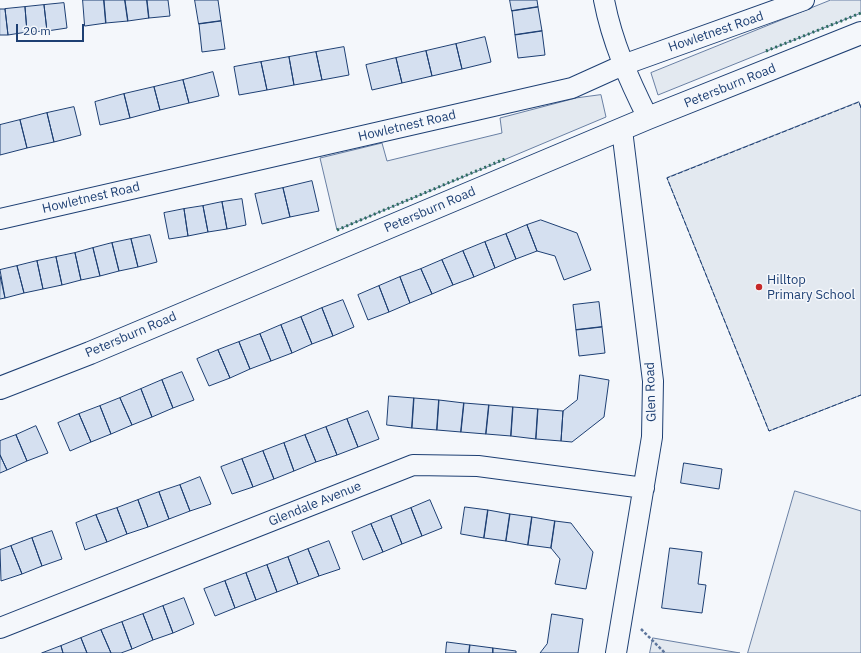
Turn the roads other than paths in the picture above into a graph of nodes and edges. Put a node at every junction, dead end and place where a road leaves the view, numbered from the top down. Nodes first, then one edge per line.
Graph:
1 (604, 0) edge
2 (804, 0) edge
3 (861, 33) edge
4 (623, 65) junction
5 (648, 118) junction
6 (622, 130) junction
7 (0, 219) edge
8 (0, 388) edge
9 (644, 488) junction
10 (0, 628) edge
11 (616, 653) edge

1 - 4 street
2 - 4 street, Howletnest Road
3 - 5 main road, Petersburn Road
4 - 5 street
4 - 7 street, Howletnest Road
5 - 6 main road, Petersburn Road
6 - 8 main road, Petersburn Road
6 - 9 street, Glen Road
9 - 10 street, Glendale Avenue
9 - 11 street, Glen Road

